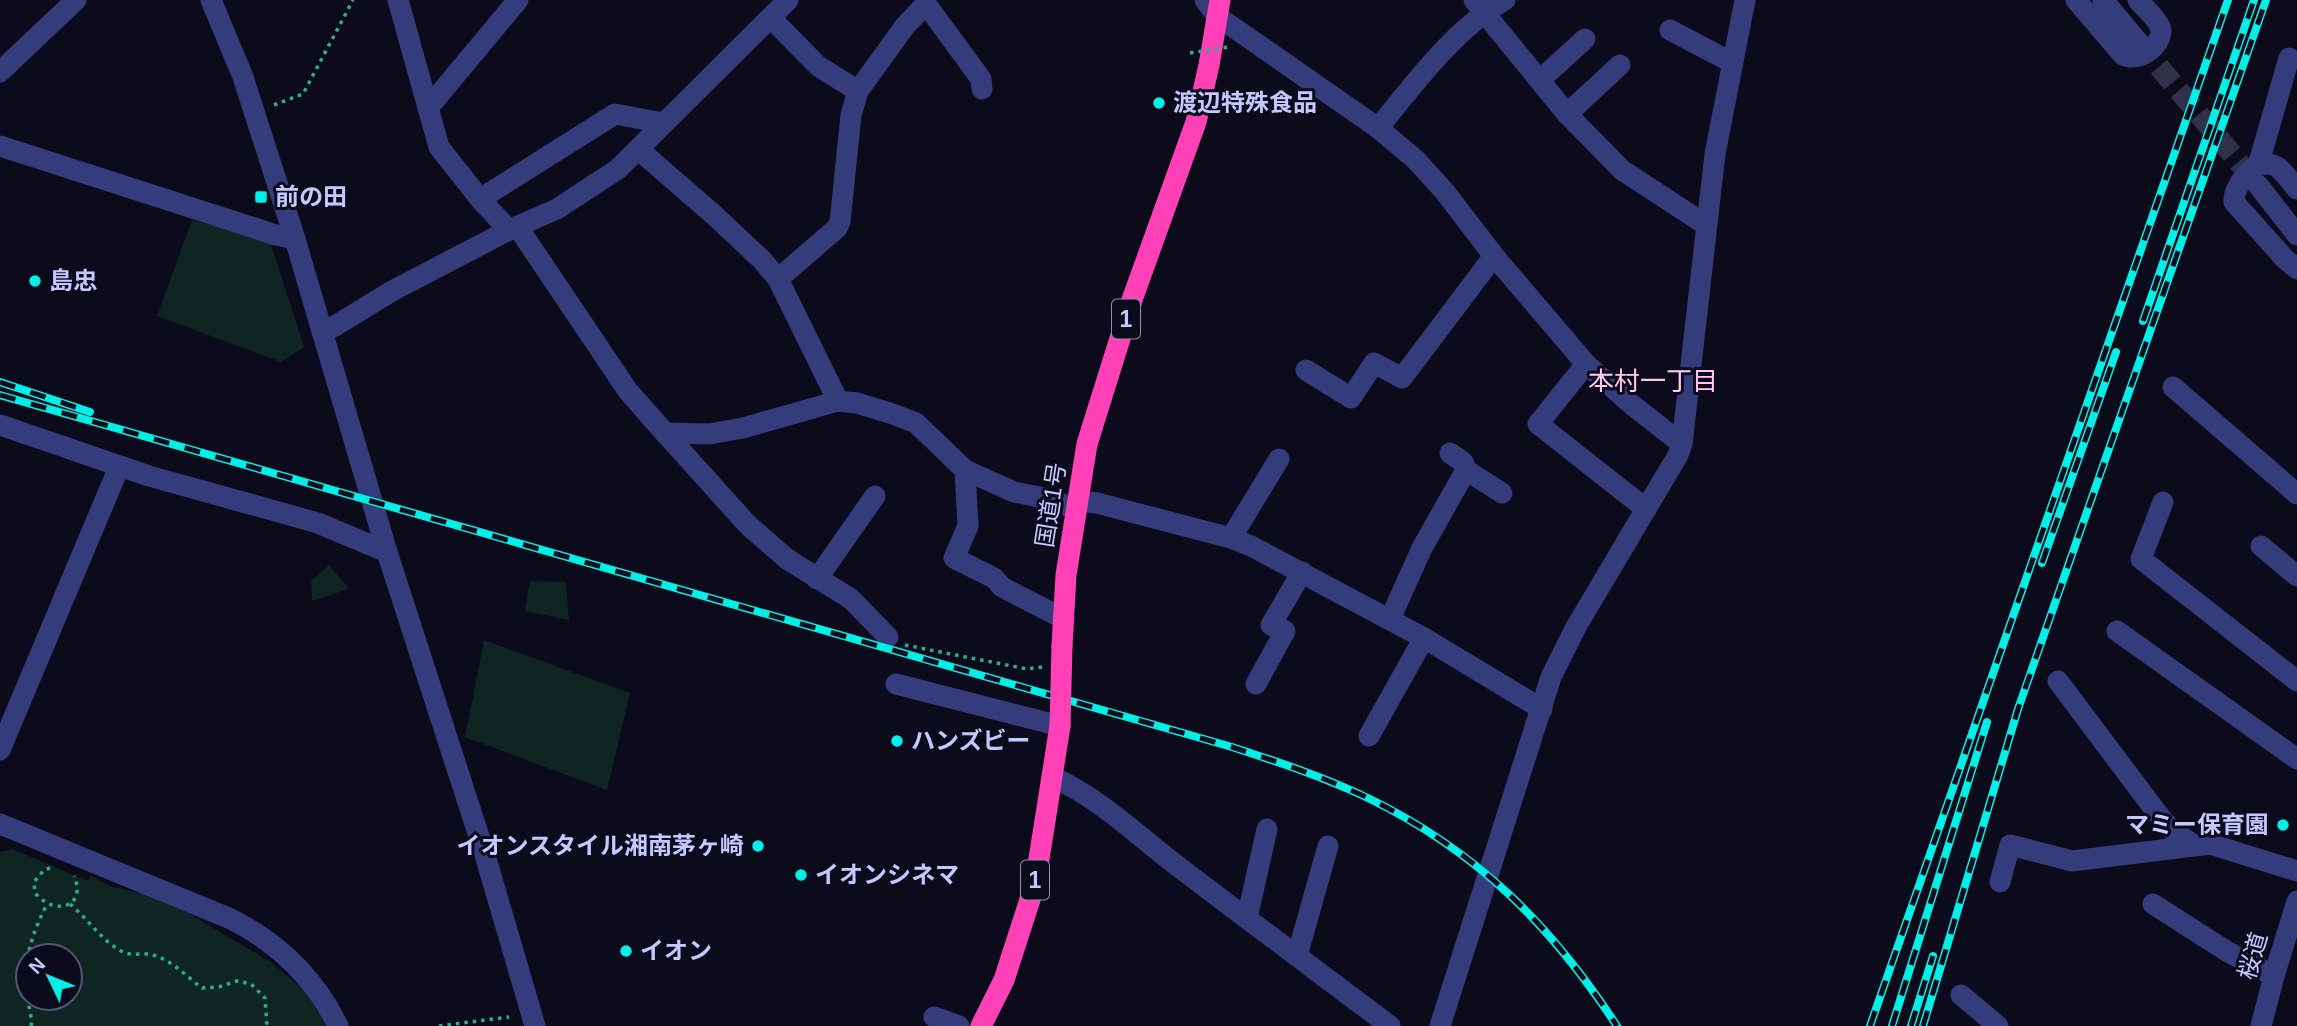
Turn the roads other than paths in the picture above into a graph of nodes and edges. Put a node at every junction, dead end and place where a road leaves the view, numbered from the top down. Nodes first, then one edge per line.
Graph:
1 (76, 0) edge
2 (211, 0) edge
3 (398, 0) edge
4 (518, 0) edge
5 (788, 0) edge
6 (1505, 0) edge
7 (1745, 0) edge
8 (2076, 0) edge
9 (2103, 0) edge
10 (2138, 0) edge
11 (929, 2) edge
12 (1214, 5) edge
13 (1480, 6) edge
14 (771, 18) junction
15 (1670, 30) dead end
16 (1585, 39) dead end
17 (2139, 43) tunnel mouth
18 (2289, 58) dead end
19 (1731, 62) junction
20 (1620, 65) dead end
21 (0, 72) edge
22 (1541, 79) junction
23 (982, 89) dead end
24 (858, 91) junction
25 (428, 108) junction
26 (1567, 114) junction
27 (663, 123) junction
28 (1378, 128) junction
29 (0, 146) edge
30 (638, 149) junction
31 (2258, 176) junction
32 (2297, 189) edge
33 (480, 199) junction
34 (1706, 225) junction
35 (513, 228) junction
36 (2297, 234) edge
37 (295, 239) junction
38 (1494, 256) junction
39 (2297, 269) edge
40 (778, 279) junction
41 (321, 332) junction
42 (1586, 364) junction
43 (1306, 370) dead end
44 (2173, 387) dead end
45 (838, 401) junction
46 (0, 425) edge
47 (665, 433) junction
48 (1682, 444) junction
49 (1450, 453) dead end
50 (1279, 460) dead end
51 (119, 467) junction
52 (965, 470) junction
53 (1466, 470) junction
54 (1502, 493) dead end
55 (2297, 494) edge
56 (875, 496) dead end
57 (2163, 502) dead end
58 (1077, 505) junction
59 (1646, 509) junction
60 (1231, 538) junction
61 (2261, 546) dead end
62 (387, 552) junction
63 (1302, 572) junction
64 (2297, 576) edge
65 (817, 579) junction
66 (1064, 618) junction
67 (1390, 619) junction
68 (2117, 631) dead end
69 (888, 637) road end
70 (1424, 638) junction
71 (2058, 681) dead end
72 (2297, 681) edge
73 (895, 684) dead end
74 (1256, 684) dead end
75 (1542, 709) junction
76 (1060, 726) junction
77 (1369, 736) dead end
78 (0, 750) edge
79 (2297, 759) edge
80 (1054, 777) junction
81 (0, 824) edge
82 (1267, 829) dead end
83 (2194, 845) junction
84 (1328, 846) dead end
85 (2297, 871) edge
86 (2000, 882) dead end
87 (2297, 901) edge
88 (2153, 904) dead end
89 (1247, 918) junction
90 (1297, 956) junction
91 (2274, 976) junction
92 (1961, 995) dead end
93 (934, 1017) dead end
94 (338, 1026) edge
95 (535, 1026) edge
96 (958, 1026) edge
97 (981, 1026) edge
98 (1390, 1026) edge
99 (1440, 1026) edge
100 (1998, 1026) edge
101 (2261, 1026) edge

1 - 21 street
2 - 37 street
3 - 25 street
4 - 25 street
5 - 14 street
6 - 13 street
7 - 19 street
8 - 10 street
9 - 17 street
11 - 23 street
11 - 24 street
12 - 28 street
12 - 58 highway, 国道1号 / 1
13 - 22 street
13 - 28 street
14 - 24 street
14 - 27 street
15 - 19 street
16 - 22 street
18 - 31 street
19 - 34 street
20 - 26 street
22 - 26 street
24 - 40 street
25 - 33 street
26 - 34 street
27 - 30 street
27 - 33 street
28 - 38 street
29 - 37 street
30 - 35 street
30 - 40 street
31 - 32 street
31 - 36 street
31 - 39 street
33 - 35 street
34 - 48 street
35 - 41 street
35 - 47 street
37 - 41 street
38 - 42 street
38 - 43 street
40 - 45 street
41 - 62 street
42 - 48 street
42 - 59 street
44 - 55 street
45 - 47 street
45 - 52 street
46 - 51 street
47 - 65 street
48 - 59 street
49 - 53 street
50 - 60 street
51 - 62 street
51 - 78 street
52 - 58 street
52 - 66 street
53 - 54 street
53 - 67 street
56 - 65 street
57 - 72 street
58 - 60 street
58 - 66 highway, 国道1号 / 1
59 - 75 street
60 - 63 street
61 - 64 street
62 - 95 street
63 - 67 street
63 - 74 street
65 - 69 street
66 - 76 highway, 国道1号 / 1, bridge
67 - 70 street
68 - 79 street
70 - 75 street
70 - 77 street
71 - 83 street
73 - 76 street
75 - 99 street
76 - 80 highway, 国道1号 / 1
80 - 89 street
80 - 97 highway, 国道1号 / 1
81 - 94 street
82 - 89 street
83 - 85 street
83 - 86 street
84 - 90 street
87 - 91 street, 桜道
88 - 91 street
89 - 90 street
90 - 98 street
91 - 101 street, 桜道
92 - 100 street
93 - 96 street

